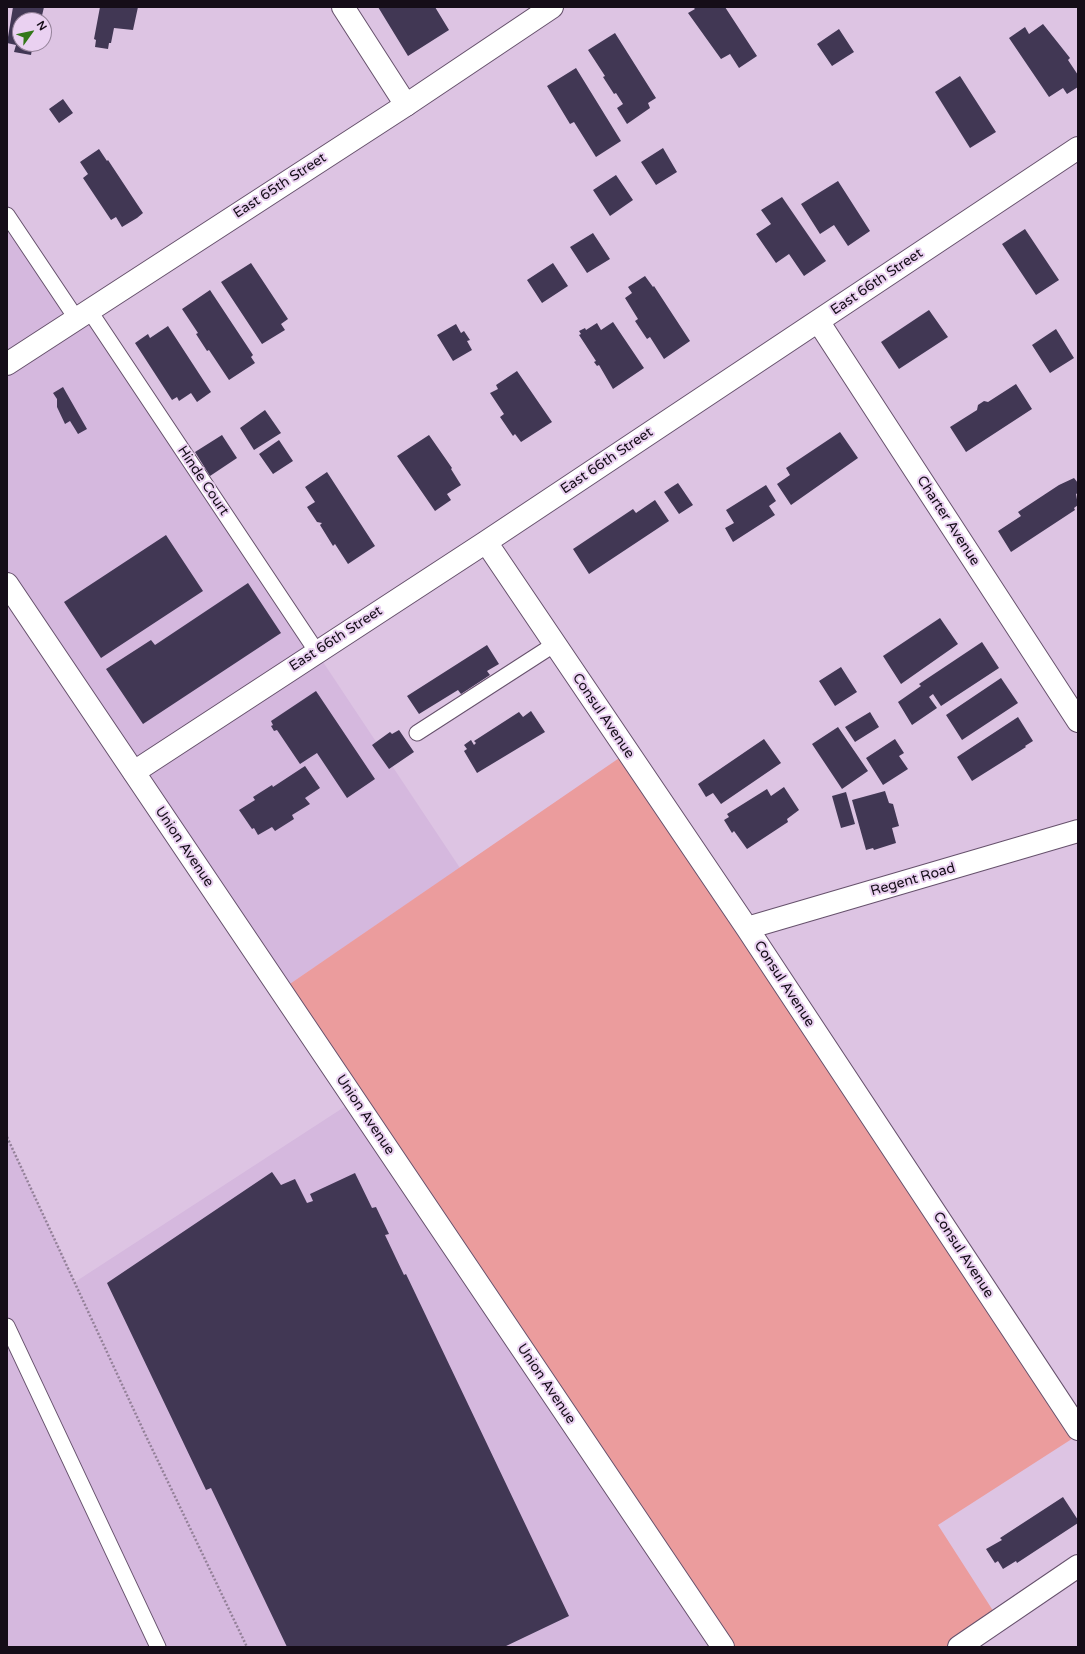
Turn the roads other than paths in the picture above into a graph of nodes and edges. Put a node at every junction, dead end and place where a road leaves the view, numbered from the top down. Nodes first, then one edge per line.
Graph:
1 (343, 7) edge
2 (552, 7) edge
3 (406, 104) junction
4 (1078, 148) edge
5 (7, 215) edge
6 (82, 314) junction
7 (818, 321) junction
8 (7, 364) edge
9 (486, 542) junction
10 (7, 584) edge
11 (555, 644) junction
12 (317, 652) junction
13 (1078, 721) edge
14 (417, 733) dead end
15 (134, 772) junction
16 (1078, 831) edge
17 (748, 928) junction
18 (7, 1326) edge
19 (1078, 1429) edge
20 (1078, 1566) edge
21 (158, 1647) edge
22 (723, 1647) edge
23 (959, 1647) edge

1 - 3 street
2 - 3 street, East 65th Street
3 - 6 street, East 65th Street
4 - 7 street, East 66th Street
5 - 6 lane, Hinde Court
6 - 8 street, East 65th Street
6 - 12 lane, Hinde Court
7 - 9 street, East 66th Street
7 - 13 street, Charter Avenue
9 - 11 street, Consul Avenue
9 - 12 street, East 66th Street
10 - 15 street, Union Avenue
11 - 14 lane
11 - 17 street, Consul Avenue
12 - 15 street, East 66th Street
15 - 22 street, Union Avenue
16 - 17 street, Regent Road
17 - 19 street, Consul Avenue
18 - 21 lane
20 - 23 street

